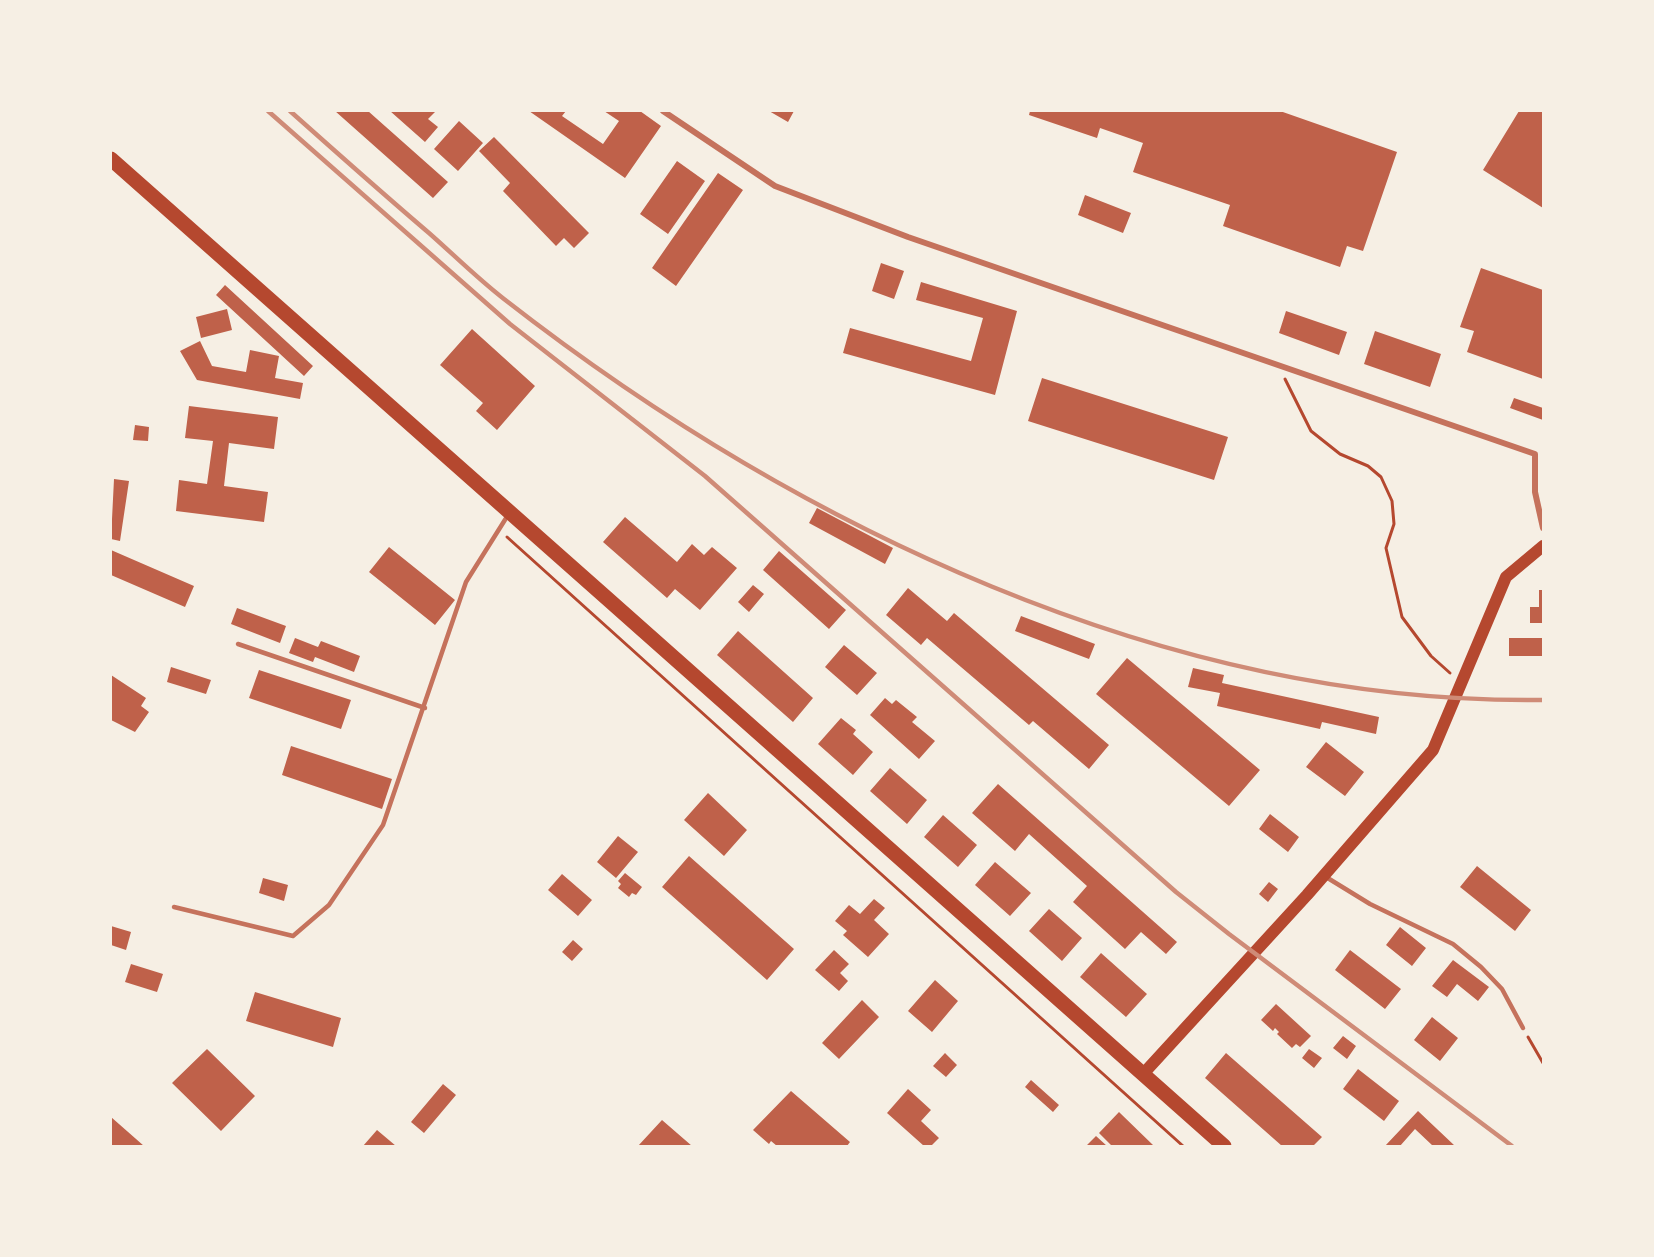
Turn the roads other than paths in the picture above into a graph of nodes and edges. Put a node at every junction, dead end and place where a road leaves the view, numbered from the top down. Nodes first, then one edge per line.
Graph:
1 (663, 111) edge
2 (111, 159) edge
3 (509, 513) junction
4 (1543, 528) edge
5 (1543, 546) edge
6 (238, 644) dead end
7 (425, 708) junction
8 (1323, 876) junction
9 (174, 907) dead end
10 (1523, 1028) road end
11 (1144, 1073) junction
12 (1224, 1146) edge

1 - 4 street
2 - 3 main road
3 - 7 lane
3 - 11 main road
5 - 8 main road
6 - 7 lane
7 - 9 lane
8 - 10 lane
8 - 11 main road
11 - 12 main road

